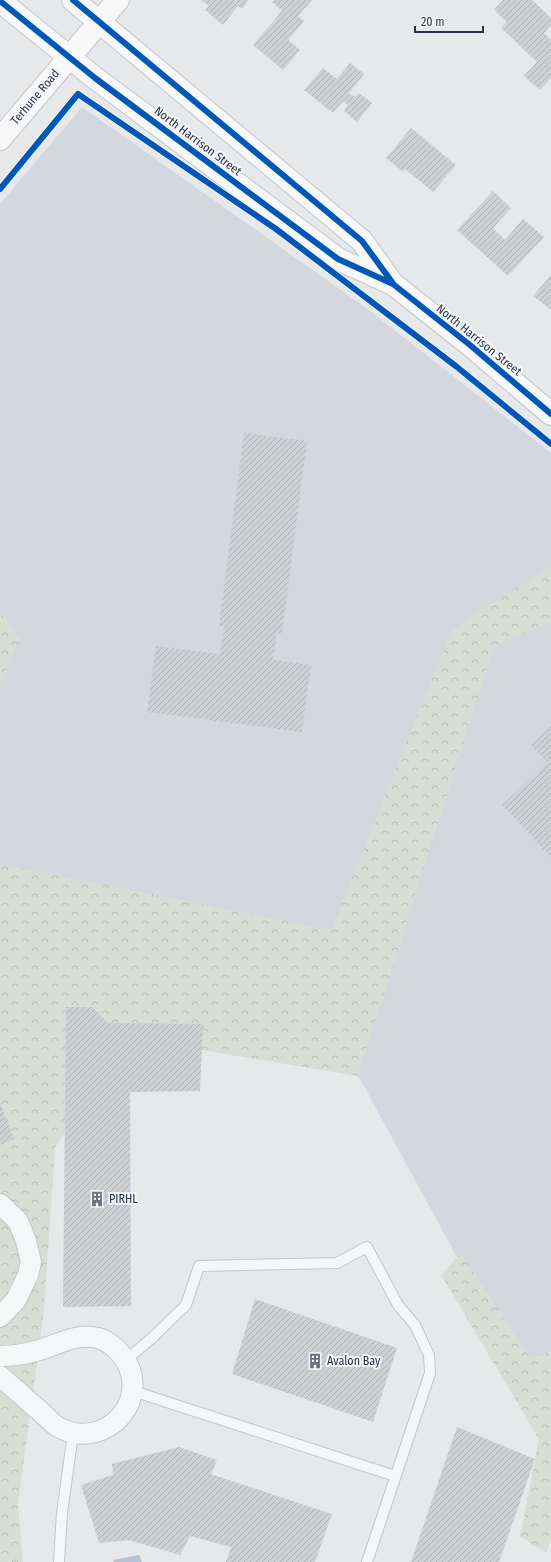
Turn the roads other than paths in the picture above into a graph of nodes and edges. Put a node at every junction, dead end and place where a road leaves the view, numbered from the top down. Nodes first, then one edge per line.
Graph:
1 (73, 0) edge
2 (118, 0) edge
3 (0, 1) edge
4 (99, 22) junction
5 (69, 57) junction
6 (0, 139) edge
7 (393, 284) junction
8 (551, 414) edge
9 (0, 1204) edge
10 (0, 1317) edge
11 (0, 1356) edge
12 (126, 1360) junction
13 (0, 1376) edge
14 (133, 1391) junction
15 (73, 1433) junction
16 (395, 1476) junction
17 (59, 1562) edge
18 (366, 1562) edge

1 - 4 street, North Harrison Street
2 - 4 street, Terhune Road
3 - 5 street, North Harrison Street
4 - 5 street, Terhune Road
4 - 7 street, North Harrison Street
5 - 6 street, Terhune Road
5 - 7 street, North Harrison Street
7 - 8 street, North Harrison Street
9 - 10 street
11 - 12 street
12 - 14 street
12 - 16 lane
13 - 15 street
14 - 15 street
14 - 16 lane
15 - 17 lane
16 - 18 lane

